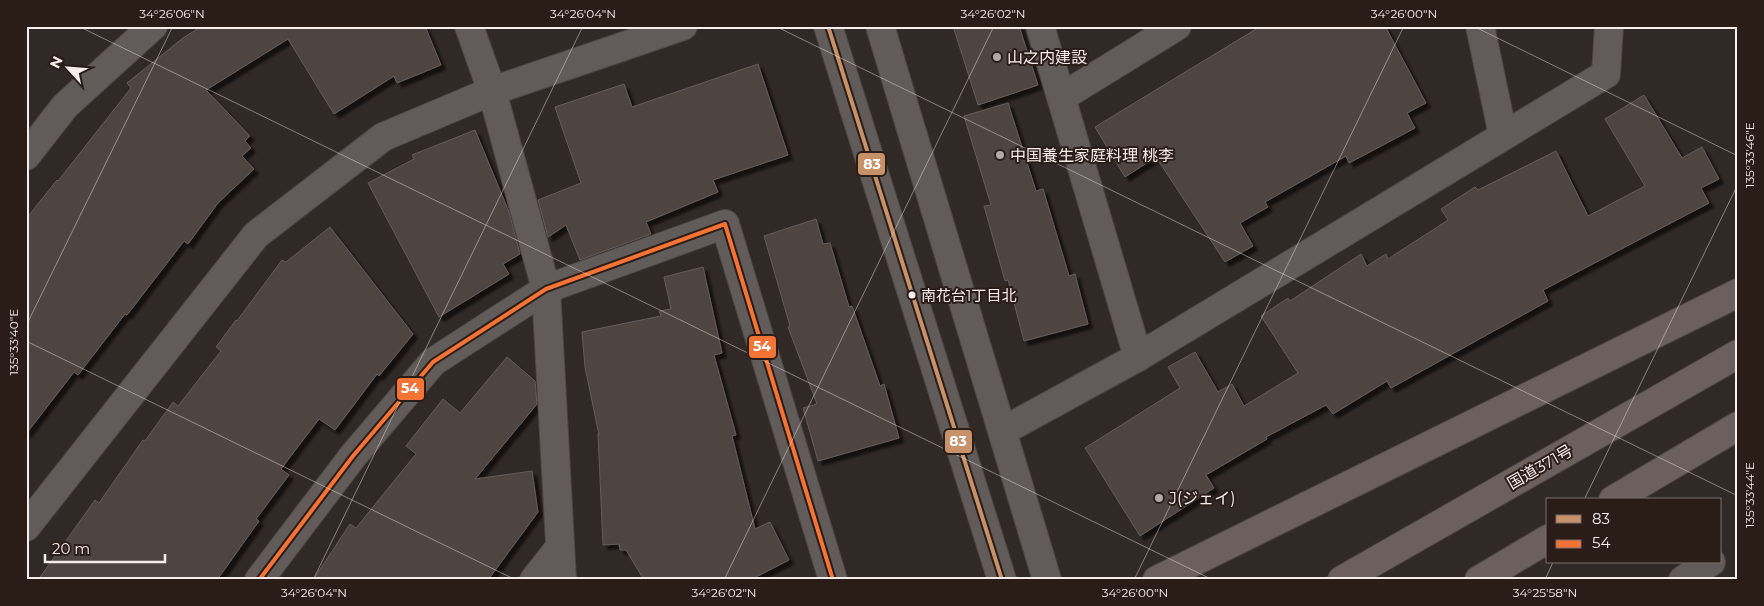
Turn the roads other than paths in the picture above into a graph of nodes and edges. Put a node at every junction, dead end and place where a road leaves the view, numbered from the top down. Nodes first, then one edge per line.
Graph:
1 (153, 26) edge
2 (469, 26) edge
3 (683, 26) edge
4 (828, 26) edge
5 (880, 26) edge
6 (1040, 26) edge
7 (1177, 26) edge
8 (1480, 26) edge
9 (1608, 26) edge
10 (492, 91) junction
11 (1062, 97) junction
12 (1503, 135) junction
13 (26, 156) edge
14 (546, 289) junction
15 (1738, 293) edge
16 (1738, 354) edge
17 (1138, 357) junction
18 (1738, 426) edge
19 (1003, 431) junction
20 (1616, 498) edge
21 (26, 527) edge
22 (1546, 540) edge
23 (560, 547) junction
24 (1708, 564) edge
25 (259, 580) edge
26 (534, 580) edge
27 (562, 580) edge
28 (833, 580) edge
29 (1002, 580) edge
30 (1047, 580) edge
31 (1157, 580) edge
32 (1342, 580) edge
33 (1479, 580) edge
34 (1683, 580) edge

1 - 13 street
2 - 10 street
3 - 10 street
4 - 29 street
5 - 19 street
6 - 11 street
7 - 11 street
8 - 12 street
9 - 12 street
10 - 14 street
10 - 21 street
11 - 17 street
12 - 17 street
14 - 23 street
14 - 25 street
14 - 28 street
15 - 31 highway
16 - 32 highway, 国道371号
17 - 19 street
18 - 20 highway
19 - 30 street
22 - 33 highway
23 - 26 street
23 - 27 street
24 - 34 street

